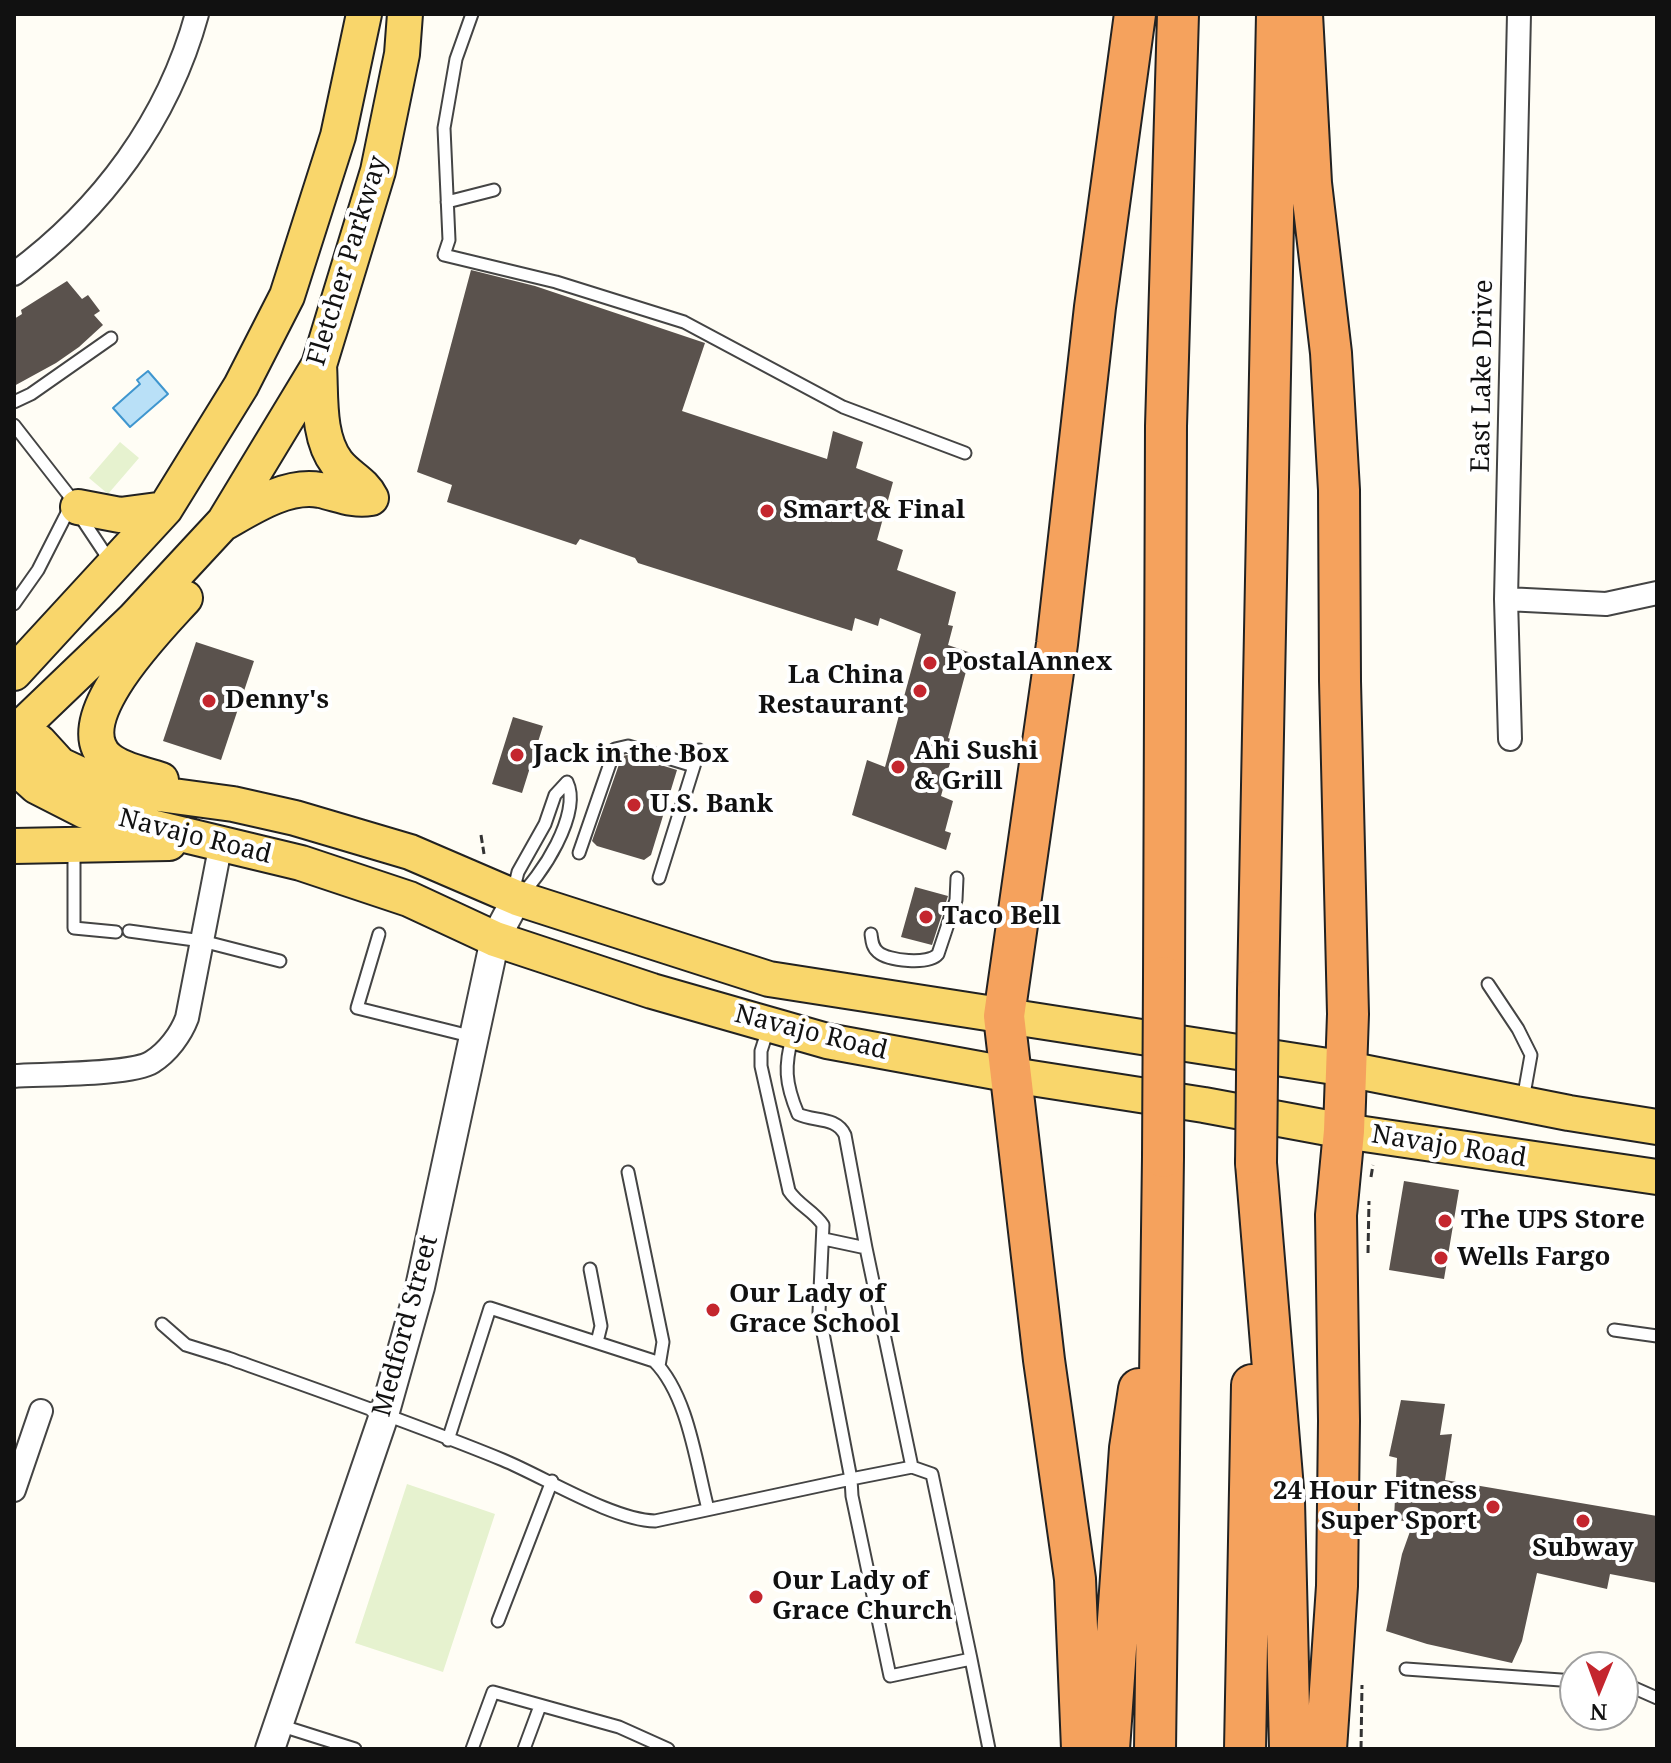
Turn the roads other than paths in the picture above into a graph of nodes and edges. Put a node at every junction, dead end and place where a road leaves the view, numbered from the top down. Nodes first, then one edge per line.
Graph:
1 (197, 14) edge
2 (364, 14) edge
3 (405, 14) edge
4 (472, 14) edge
5 (1135, 14) edge
6 (1178, 14) edge
7 (1277, 14) edge
8 (1302, 14) edge
9 (1519, 14) edge
10 (494, 190) dead end
11 (447, 202) junction
12 (14, 274) edge
13 (111, 338) dead end
14 (319, 365) junction
15 (14, 402) edge
16 (14, 425) edge
17 (965, 453) dead end
18 (78, 507) junction
19 (165, 509) junction
20 (224, 522) junction
21 (113, 564) junction
22 (1657, 593) edge
23 (1506, 599) junction
24 (14, 604) edge
25 (14, 673) edge
26 (14, 735) edge
27 (1510, 739) dead end
28 (699, 750) dead end
29 (14, 753) edge
30 (694, 766) junction
31 (233, 804) junction
32 (221, 843) junction
33 (74, 845) junction
34 (14, 846) edge
35 (579, 853) dead end
36 (659, 878) dead end
37 (957, 878) dead end
38 (517, 898) junction
39 (129, 931) dead end
40 (116, 932) dead end
41 (379, 934) dead end
42 (871, 934) dead end
43 (495, 939) junction
44 (202, 941) junction
45 (280, 961) dead end
46 (1488, 984) dead end
47 (1004, 1016) junction
48 (781, 1028) junction
49 (474, 1037) junction
50 (1347, 1069) junction
51 (1012, 1075) junction
52 (14, 1076) edge
53 (1522, 1104) junction
54 (1657, 1127) edge
55 (1344, 1131) junction
56 (1256, 1163) junction
57 (628, 1172) dead end
58 (1657, 1177) edge
59 (1162, 1223) junction
60 (824, 1239) junction
61 (866, 1248) junction
62 (590, 1269) dead end
63 (162, 1324) dead end
64 (1614, 1330) dead end
65 (1657, 1336) edge
66 (597, 1342) junction
67 (659, 1366) junction
68 (41, 1411) dead end
69 (384, 1415) junction
70 (448, 1440) junction
71 (912, 1467) junction
72 (851, 1479) junction
73 (552, 1481) junction
74 (14, 1490) edge
75 (708, 1509) junction
76 (498, 1621) dead end
77 (971, 1659) junction
78 (1406, 1669) dead end
79 (1559, 1680) edge
80 (540, 1706) junction
81 (274, 1737) edge
82 (355, 1749) edge
83 (472, 1749) edge
84 (524, 1749) edge
85 (668, 1749) edge
86 (989, 1749) edge
87 (1082, 1749) edge
88 (1109, 1749) edge
89 (1155, 1749) edge
90 (1245, 1749) edge
91 (1290, 1749) edge
92 (1326, 1749) edge

1 - 12 street
2 - 19 main road, Fletcher Parkway
3 - 14 main road, Fletcher Parkway
4 - 11 lane
5 - 47 highway
6 - 59 highway, bridge
7 - 56 highway, bridge
8 - 50 highway
9 - 23 street, East Lake Drive
10 - 11 lane
11 - 17 lane
13 - 15 lane
14 - 20 main road, Fletcher Parkway
14 - 20 main road
16 - 18 lane
18 - 19 main road
18 - 21 lane
18 - 24 lane
19 - 21 main road, Fletcher Parkway
20 - 26 main road, Fletcher Parkway
20 - 31 main road
21 - 25 main road, Fletcher Parkway
22 - 23 street
23 - 27 street, East Lake Drive
26 - 31 main road, Navajo Road
28 - 30 lane
29 - 32 main road, Navajo Road
30 - 35 lane
30 - 36 lane
31 - 38 main road, Navajo Road
32 - 33 main road
32 - 43 main road, Navajo Road
32 - 44 street
33 - 34 main road
33 - 40 lane
37 - 42 lane
38 - 38 lane
38 - 43 street, Medford Street
38 - 47 main road, Navajo Road
39 - 44 lane
41 - 49 lane
43 - 48 main road, Navajo Road
43 - 49 street, Medford Street
44 - 45 lane
44 - 52 street
46 - 53 lane
47 - 50 main road, Navajo Road
47 - 51 highway
48 - 51 main road, Navajo Road
48 - 60 lane
48 - 61 lane
49 - 69 street, Medford Street
50 - 53 main road, Navajo Road
50 - 55 highway
51 - 55 main road, Navajo Road
51 - 87 highway
53 - 54 main road, Navajo Road
55 - 58 main road, Navajo Road
55 - 92 highway
56 - 90 highway
56 - 91 highway
57 - 67 lane
59 - 88 highway
59 - 89 highway
60 - 61 lane
60 - 72 lane
61 - 71 lane
62 - 66 lane
63 - 69 lane
64 - 65 lane
66 - 67 lane
66 - 70 lane
67 - 75 lane
68 - 74 street
69 - 70 lane
69 - 81 street, Medford Street
70 - 73 lane
71 - 72 lane
71 - 77 lane
72 - 75 lane
72 - 77 lane
73 - 75 lane
73 - 76 lane
77 - 86 lane
78 - 79 lane
80 - 83 lane
80 - 84 lane
80 - 85 lane
81 - 82 lane

